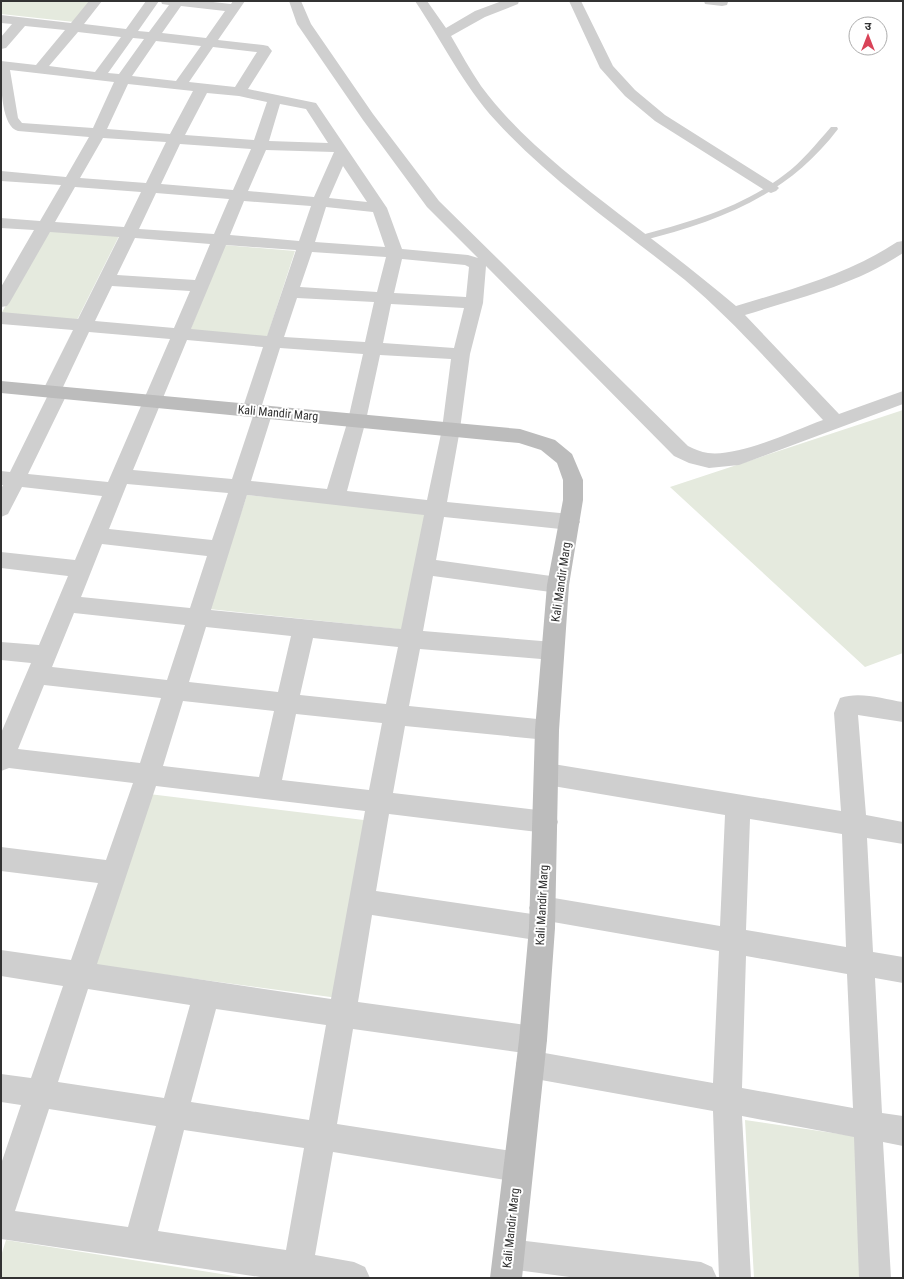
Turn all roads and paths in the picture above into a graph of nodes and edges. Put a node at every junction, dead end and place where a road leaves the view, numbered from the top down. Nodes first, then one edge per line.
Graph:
1 (96, 1) edge
2 (153, 1) edge
3 (174, 1) edge
4 (295, 1) edge
5 (421, 1) edge
6 (513, 1) edge
7 (575, 1) edge
8 (237, 4) edge
9 (1, 19) edge
10 (22, 22) junction
11 (74, 27) junction
12 (130, 33) junction
13 (444, 35) junction
14 (153, 36) junction
15 (211, 42) junction
16 (1, 45) edge
17 (1, 65) edge
18 (40, 69) junction
19 (98, 76) junction
20 (123, 78) junction
21 (180, 85) junction
22 (202, 88) junction
23 (239, 92) junction
24 (275, 98) junction
25 (834, 129) dead end
26 (98, 134) junction
27 (176, 139) junction
28 (260, 145) junction
29 (341, 150) junction
30 (1, 176) edge
31 (71, 182) junction
32 (151, 188) junction
33 (771, 188) junction
34 (239, 195) junction
35 (320, 202) junction
36 (379, 208) junction
37 (1, 223) edge
38 (45, 227) junction
39 (129, 233) junction
40 (641, 238) junction
41 (220, 240) junction
42 (903, 246) edge
43 (305, 247) junction
44 (395, 253) junction
45 (1, 269) edge
46 (20, 270) junction
47 (106, 280) junction
48 (201, 286) junction
49 (290, 292) junction
50 (384, 298) junction
51 (1, 302) edge
52 (474, 303) junction
53 (733, 313) junction
54 (1, 318) edge
55 (84, 325) junction
56 (181, 334) junction
57 (273, 342) junction
58 (372, 348) junction
59 (461, 354) junction
60 (1, 387) edge
61 (55, 392) junction
62 (903, 397) edge
63 (154, 401) junction
64 (257, 411) junction
65 (356, 420) junction
66 (835, 421) junction
67 (451, 429) junction
68 (8, 479) edge
69 (119, 483) junction
70 (240, 486) junction
71 (335, 497) junction
72 (1, 509) edge
73 (435, 509) junction
74 (570, 522) junction
75 (96, 536) junction
76 (221, 549) junction
77 (1, 560) edge
78 (424, 567) junction
79 (82, 569) junction
80 (558, 585) junction
81 (67, 604) junction
82 (199, 618) junction
83 (304, 628) junction
84 (410, 639) junction
85 (1, 650) edge
86 (553, 651) junction
87 (41, 665) junction
88 (175, 690) junction
89 (287, 703) junction
90 (903, 712) edge
91 (395, 715) junction
92 (547, 730) junction
93 (1, 758) edge
94 (148, 774) junction
95 (547, 774) junction
96 (268, 788) junction
97 (379, 802) junction
98 (738, 807) junction
99 (546, 822) junction
100 (854, 825) junction
101 (903, 833) edge
102 (1, 860) edge
103 (115, 873) junction
104 (361, 902) junction
105 (542, 918) junction
106 (733, 940) junction
107 (1, 963) edge
108 (861, 963) junction
109 (903, 970) edge
110 (80, 975) junction
111 (206, 994) junction
112 (342, 1014) junction
113 (532, 1052) junction
114 (1, 1088) edge
115 (40, 1094) junction
116 (727, 1100) junction
117 (174, 1114) junction
118 (868, 1125) junction
119 (903, 1131) edge
120 (321, 1136) junction
121 (518, 1167) junction
122 (1, 1207) edge
123 (1, 1224) edge
124 (139, 1244) junction
125 (508, 1266) edge
126 (297, 1273) edge
127 (354, 1278) edge
128 (701, 1278) edge
129 (735, 1278) edge
130 (875, 1278) edge

1 - 11 street
2 - 12 street
3 - 8 street
3 - 14 street
4 - 66 street
5 - 13 street
6 - 13 street
7 - 33 street
8 - 15 street
9 - 10 street
10 - 11 street
10 - 16 street
11 - 12 street
11 - 18 street
12 - 14 street
12 - 19 street
13 - 40 street
14 - 15 street
14 - 20 street
15 - 21 street
15 - 23 street
17 - 18 street
17 - 26 street
18 - 19 street
19 - 20 street
20 - 21 street
20 - 26 street
21 - 22 street
22 - 23 street
22 - 27 street
23 - 24 street
24 - 28 street
24 - 29 street
25 - 33 lane
26 - 27 street
26 - 31 street
27 - 28 street
27 - 32 street
28 - 29 street
28 - 34 street
29 - 35 street
29 - 36 street
30 - 31 street
31 - 32 street
31 - 38 street
32 - 34 street
32 - 39 street
33 - 40 lane
34 - 35 street
34 - 41 street
35 - 36 street
35 - 43 street
36 - 44 street
37 - 38 street
38 - 39 street
38 - 46 street
39 - 41 street
39 - 47 street
40 - 53 street
41 - 43 street
41 - 48 street
42 - 53 street
43 - 44 street
43 - 49 street
44 - 50 street
44 - 52 street
45 - 46 street
46 - 51 street
47 - 48 street
47 - 55 street
48 - 56 street
49 - 50 street
49 - 57 street
50 - 52 street
50 - 58 street
52 - 59 street
53 - 66 street
54 - 55 street
55 - 56 street
55 - 61 street
56 - 57 street
56 - 63 street
57 - 58 street
57 - 64 street
58 - 59 street
58 - 65 street
59 - 67 street
60 - 61 street, Kali Mandir Marg
61 - 63 street, Kali Mandir Marg
61 - 68 street
62 - 66 street
63 - 64 street, Kali Mandir Marg
63 - 69 street
64 - 65 street, Kali Mandir Marg
64 - 70 street
65 - 67 street, Kali Mandir Marg
65 - 71 street
67 - 73 street
67 - 74 street, Kali Mandir Marg
68 - 69 street
68 - 72 street
69 - 70 street
69 - 75 street
70 - 71 street
70 - 76 street
71 - 73 street
73 - 74 street
73 - 78 street
74 - 80 street, Kali Mandir Marg
75 - 76 street
75 - 79 street
76 - 82 street
77 - 79 street
78 - 80 street
78 - 84 street
79 - 81 street
80 - 86 street, Kali Mandir Marg
81 - 82 street
81 - 87 street
82 - 83 street
82 - 88 street
83 - 84 street
83 - 89 street
84 - 86 street
84 - 91 street
85 - 87 street
86 - 92 street, Kali Mandir Marg
87 - 88 street
87 - 93 street
88 - 89 street
88 - 94 street
89 - 91 street
89 - 96 street
90 - 100 street
91 - 92 street
91 - 97 street
92 - 95 street, Kali Mandir Marg
93 - 94 street
94 - 96 street
94 - 103 street
95 - 98 street
95 - 99 street, Kali Mandir Marg
96 - 97 street
97 - 99 street
97 - 104 street
98 - 100 street
98 - 106 street
99 - 105 street, Kali Mandir Marg
100 - 101 street
100 - 108 street
102 - 103 street
103 - 110 street
104 - 105 street
104 - 112 street
105 - 106 street
105 - 113 street, Kali Mandir Marg
106 - 108 street
106 - 116 street
107 - 110 street
108 - 109 street
108 - 118 street
110 - 111 street
110 - 115 street
111 - 112 street
111 - 117 street
112 - 113 street
112 - 120 street
113 - 116 street
113 - 121 street, Kali Mandir Marg
114 - 115 street
115 - 117 street
115 - 122 street
116 - 118 street
116 - 129 street
117 - 120 street
117 - 124 street
118 - 119 street
118 - 130 street
120 - 121 street
120 - 126 street
121 - 125 street, Kali Mandir Marg
123 - 124 street
124 - 126 street
125 - 128 street
126 - 127 street

